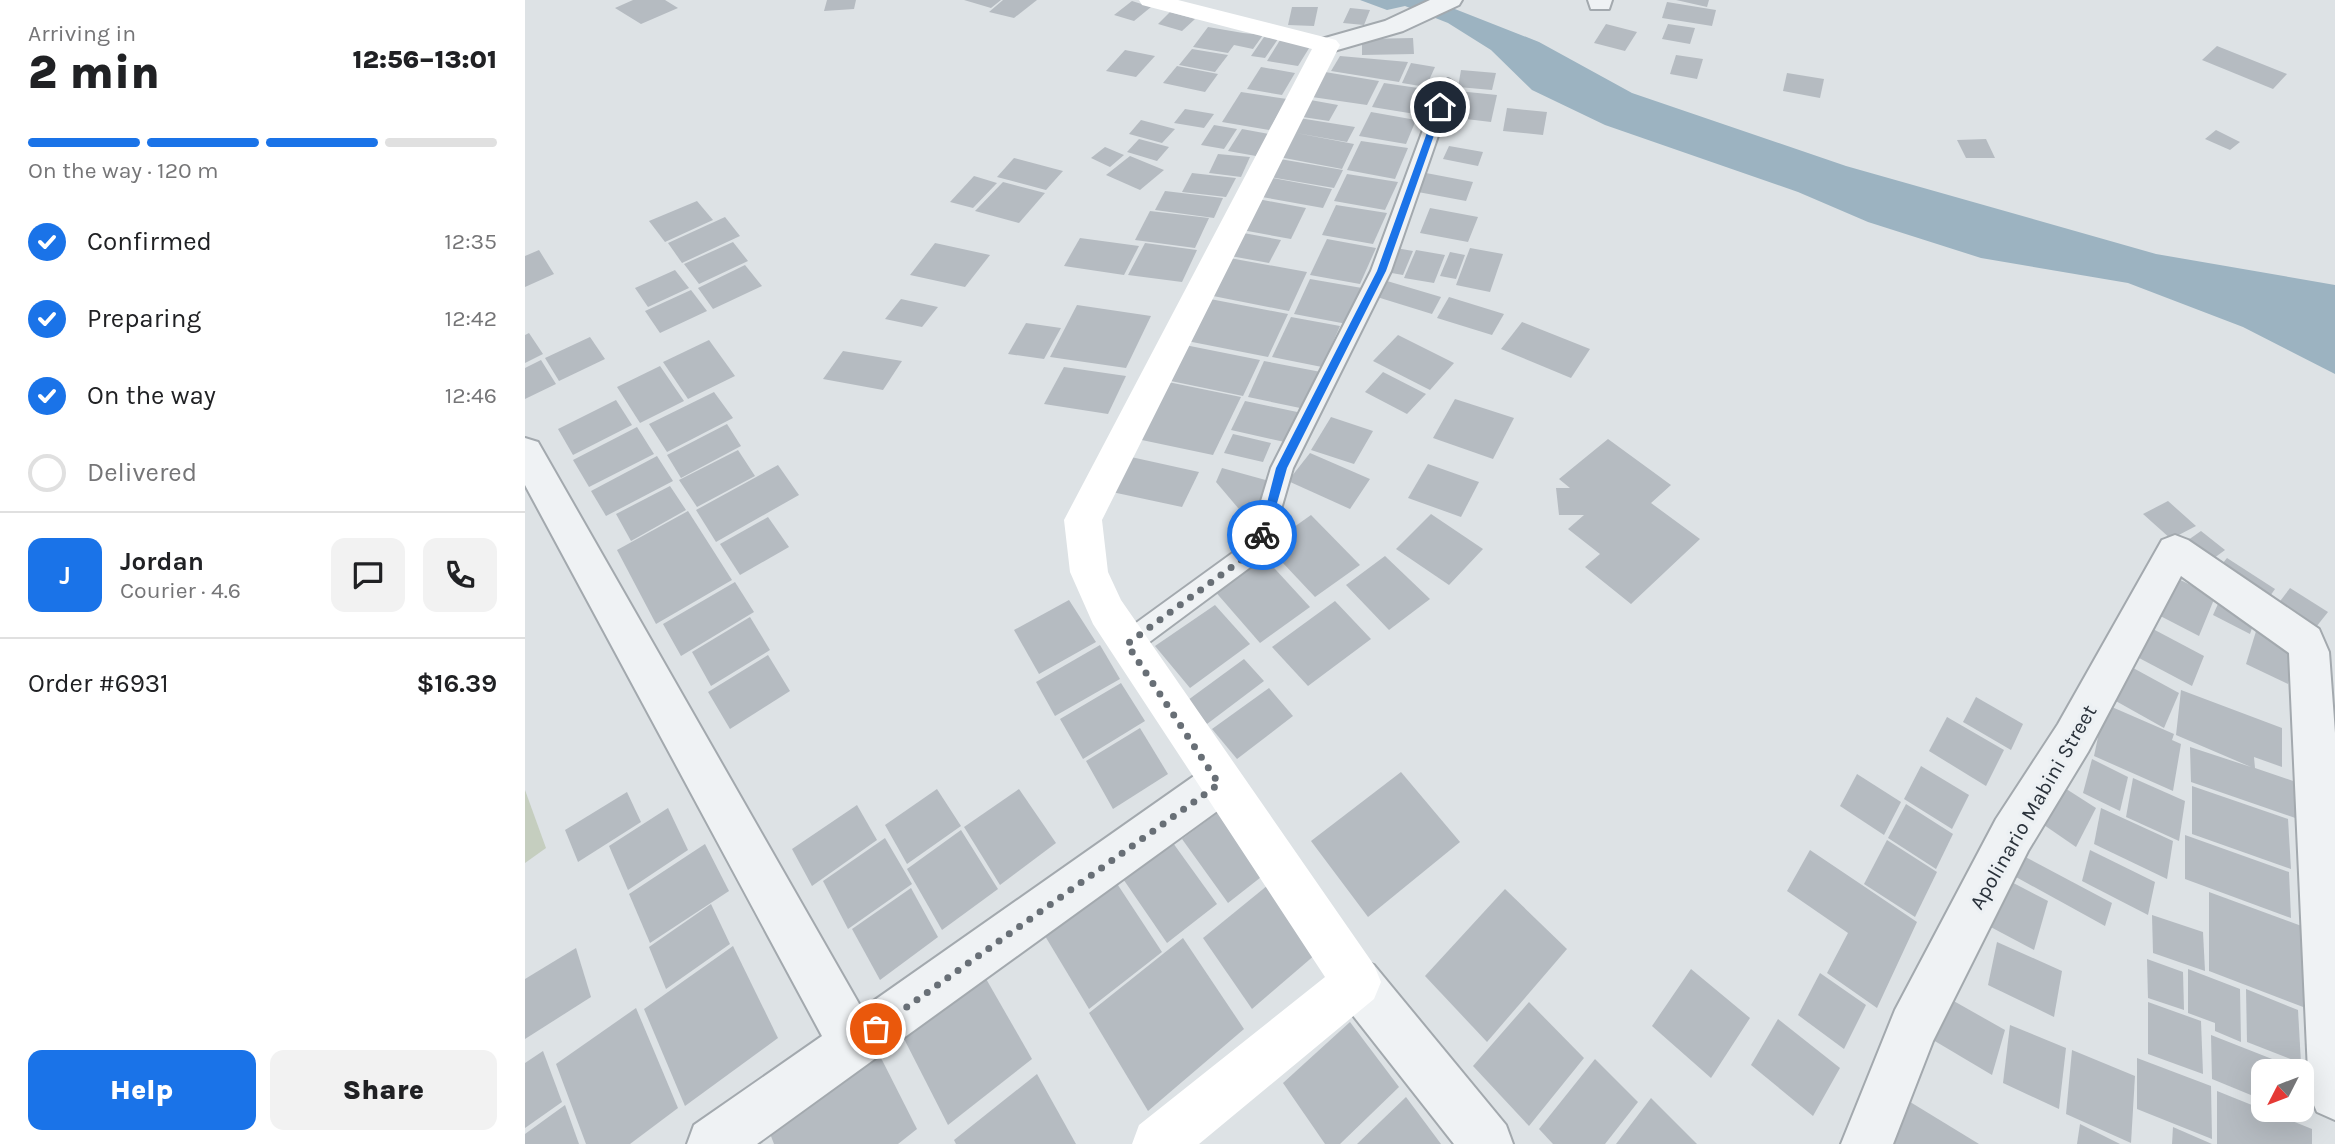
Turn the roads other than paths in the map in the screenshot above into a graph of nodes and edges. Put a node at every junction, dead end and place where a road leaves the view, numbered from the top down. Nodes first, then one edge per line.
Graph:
1 (1151, 0) edge
2 (1447, 1) edge
3 (1327, 45) junction
4 (1448, 84) dead end
5 (525, 452) edge
6 (1127, 644) junction
7 (1219, 784) junction
8 (1357, 982) junction
9 (854, 1044) junction
10 (2335, 1094) edge
11 (713, 1144) edge
12 (1159, 1144) edge
13 (1486, 1144) edge
14 (1867, 1144) edge

1 - 3 street
2 - 3 street
3 - 6 street
4 - 6 lane
5 - 9 street
6 - 7 street
7 - 8 street
7 - 9 street
8 - 12 street
8 - 13 street
9 - 11 street
10 - 14 street, Apolinario Mabini Street

